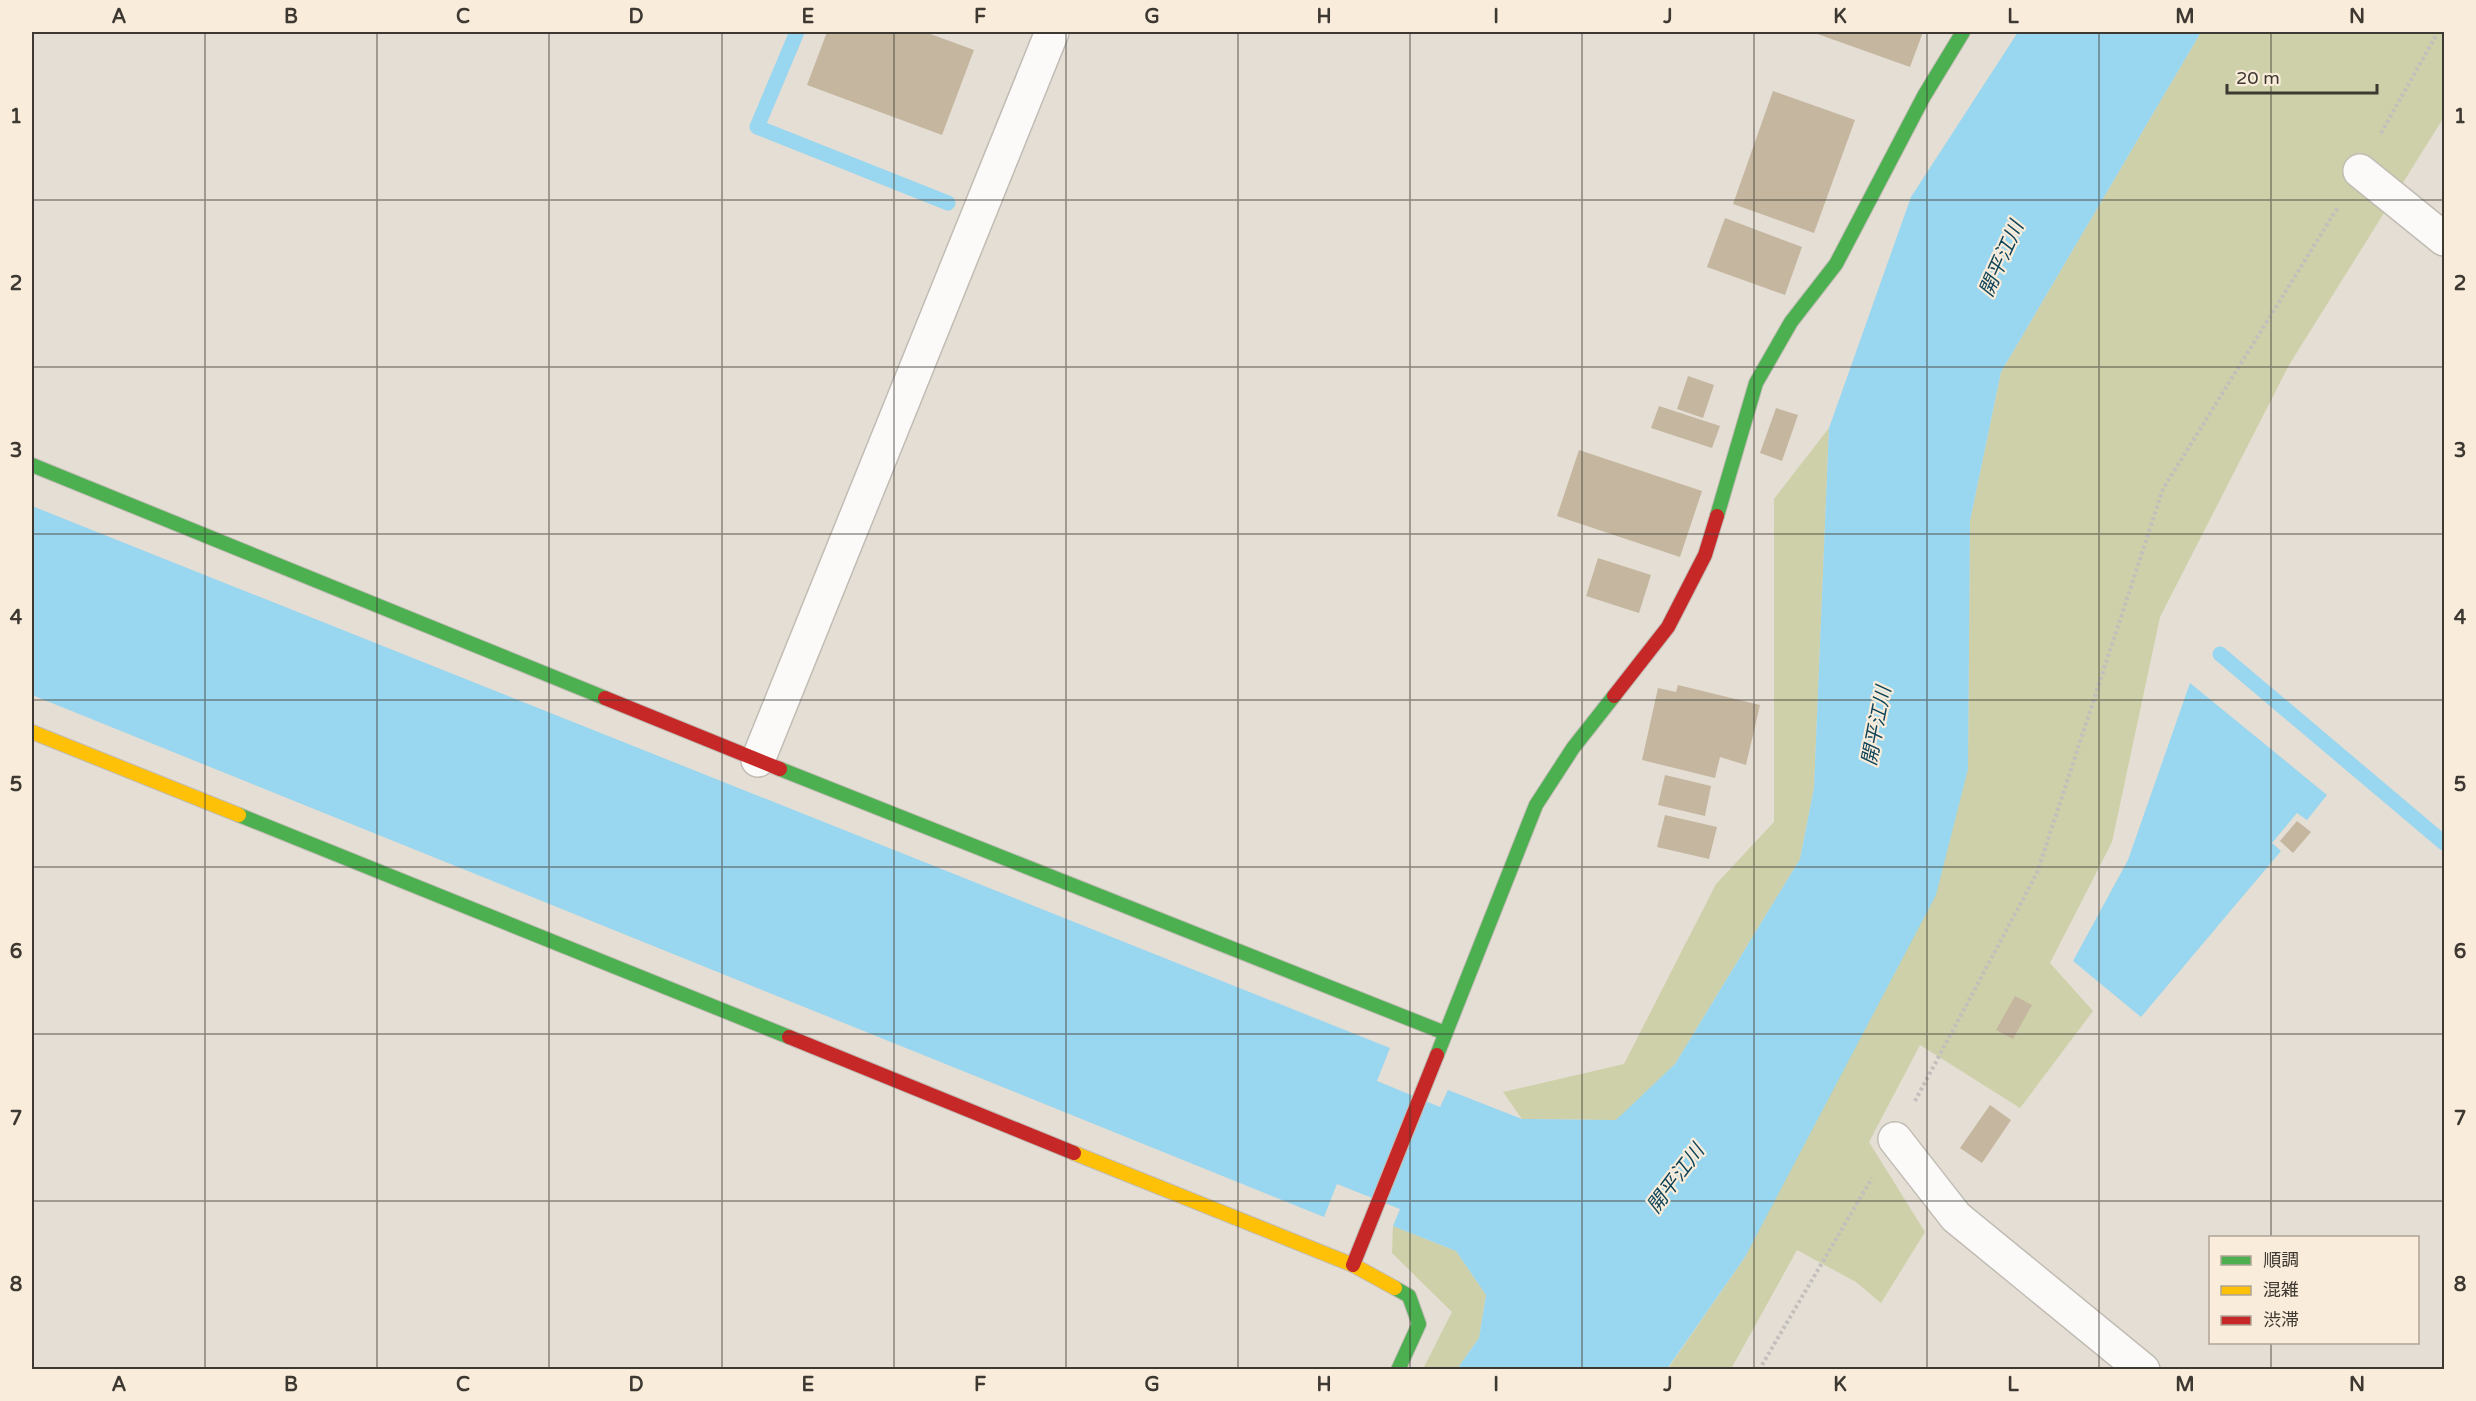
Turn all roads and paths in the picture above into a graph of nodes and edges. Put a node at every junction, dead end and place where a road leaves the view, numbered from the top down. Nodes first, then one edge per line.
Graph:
1 (1053, 32) edge
2 (1963, 32) edge
3 (2438, 32) edge
4 (2360, 171) junction
5 (2445, 239) edge
6 (32, 465) edge
7 (32, 732) edge
8 (758, 760) junction
9 (1445, 1034) junction
10 (1895, 1139) junction
11 (1353, 1265) junction
12 (1398, 1370) edge
13 (1759, 1370) edge
14 (2142, 1370) edge

1 - 8 street
2 - 9 street
3 - 4 path
4 - 5 street
4 - 10 path
6 - 8 street
7 - 11 street
8 - 9 street
9 - 11 street
10 - 13 path
10 - 14 street
11 - 12 street

